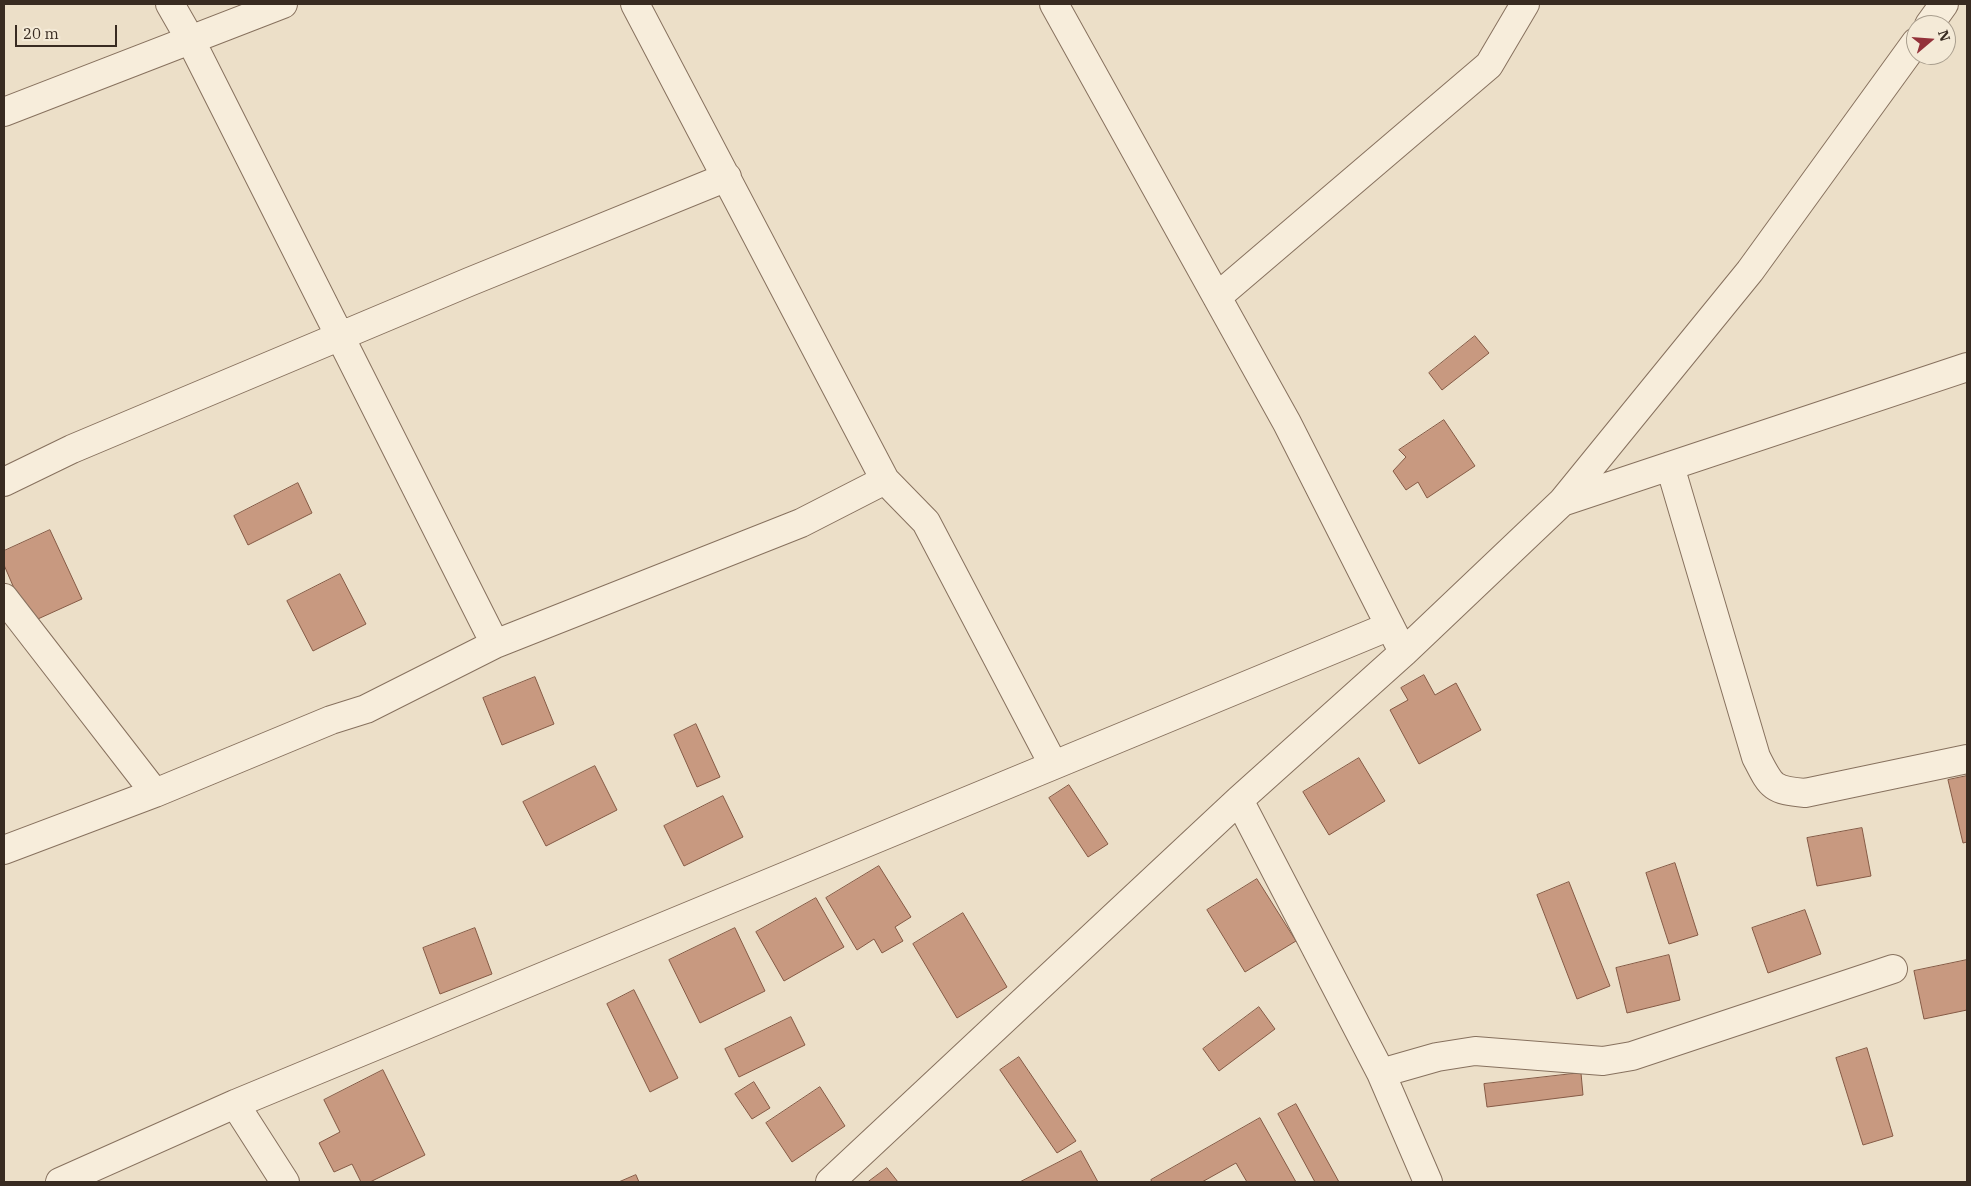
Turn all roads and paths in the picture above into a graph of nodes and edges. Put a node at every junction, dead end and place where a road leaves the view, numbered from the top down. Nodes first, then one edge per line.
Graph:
1 (170, 4) edge
2 (283, 4) edge
3 (635, 4) edge
4 (1054, 4) edge
5 (1525, 4) edge
6 (1944, 4) edge
7 (1936, 15) edge
8 (190, 39) junction
9 (1906, 56) edge
10 (4, 112) edge
11 (727, 178) junction
12 (1217, 297) junction
13 (339, 337) junction
14 (1967, 367) edge
15 (1670, 466) junction
16 (885, 480) junction
17 (4, 482) edge
18 (1562, 502) junction
19 (4, 598) edge
20 (1390, 626) junction
21 (495, 644) junction
22 (1404, 652) junction
23 (1967, 759) edge
24 (1053, 764) junction
25 (155, 793) junction
26 (1239, 800) junction
27 (4, 850) edge
28 (1893, 969) dead end
29 (1382, 1073) junction
30 (235, 1104) junction
31 (60, 1182) edge
32 (285, 1182) edge
33 (830, 1182) edge
34 (1428, 1182) edge

1 - 8 street
2 - 8 street
3 - 11 street
4 - 12 street
5 - 12 street
6 - 7 street
8 - 10 street
8 - 13 street
9 - 18 street
11 - 13 street
11 - 16 street
12 - 20 street
13 - 17 street
13 - 21 street
14 - 15 street
15 - 18 street
15 - 23 street
16 - 21 street
16 - 24 street
18 - 22 street
19 - 25 street
20 - 22 street
20 - 24 street
21 - 25 street
22 - 26 street
24 - 30 street
25 - 27 street
26 - 29 street
26 - 33 street
28 - 29 street
29 - 34 street
30 - 31 street
30 - 32 street

